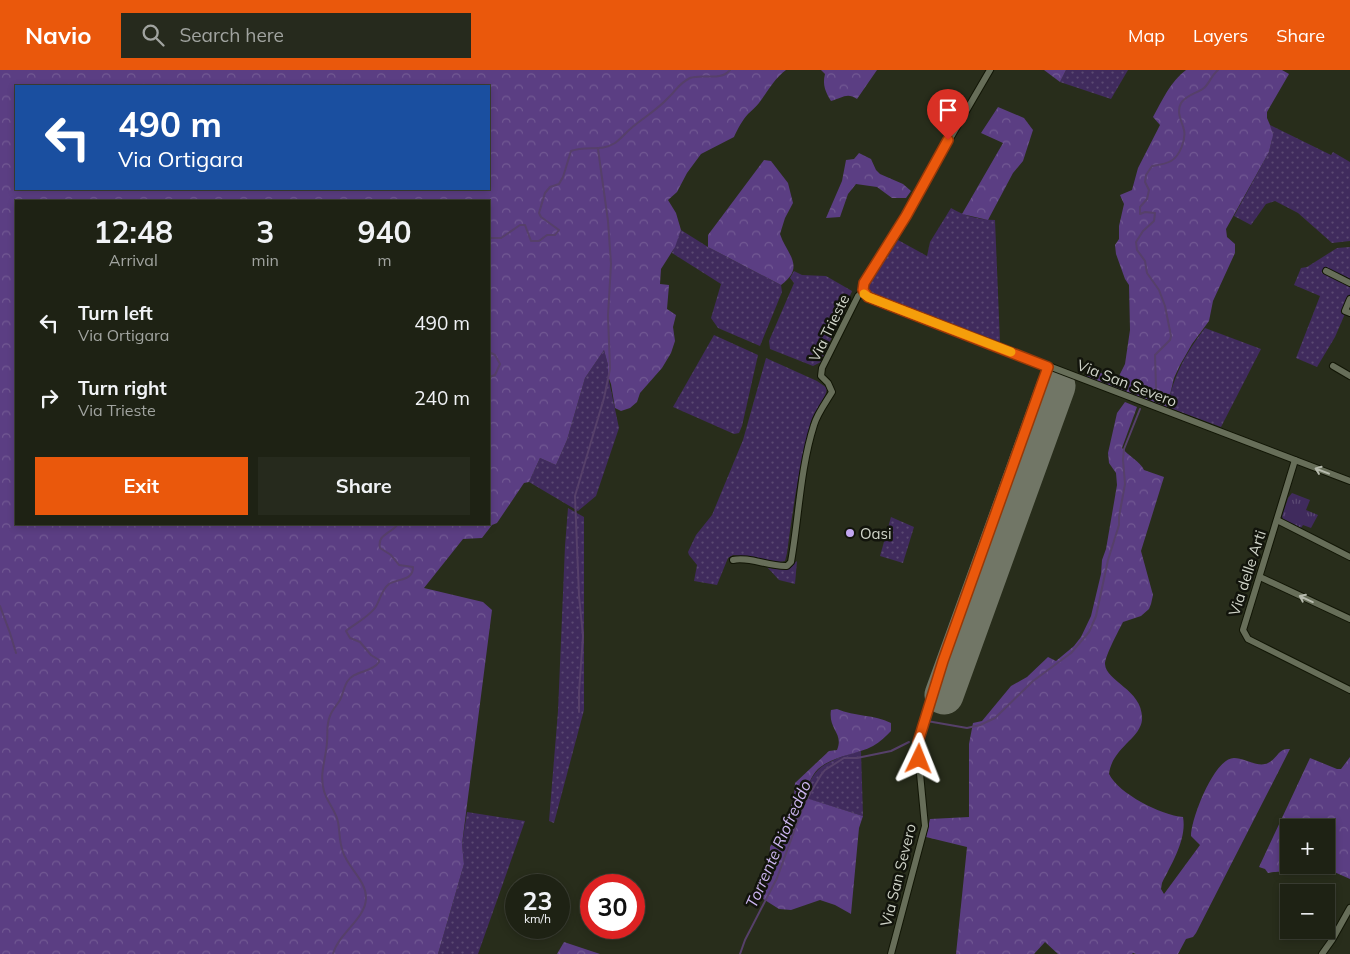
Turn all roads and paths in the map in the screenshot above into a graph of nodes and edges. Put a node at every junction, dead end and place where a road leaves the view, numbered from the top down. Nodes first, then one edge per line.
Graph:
1 (990, 70) edge
2 (1326, 271) dead end
3 (1350, 283) edge
4 (863, 290) junction
5 (1350, 299) edge
6 (1350, 313) edge
7 (1333, 366) dead end
8 (1048, 367) junction
9 (1350, 376) edge
10 (1295, 460) junction
11 (1350, 481) edge
12 (1277, 520) junction
13 (1350, 557) edge
14 (733, 560) dead end
15 (1260, 577) junction
16 (1350, 619) edge
17 (1350, 690) edge
18 (1350, 908) edge
19 (891, 954) edge
20 (1322, 954) edge

1 - 4 street, Via Trieste
2 - 3 street
4 - 8 street
4 - 14 street, Via Trieste
5 - 6 street
7 - 9 street
8 - 10 street, Via San Severo
8 - 19 street, Via San Severo
11 -> 10 street, Via San Severo
10 - 12 street, Via delle Arti
12 - 13 street, Via delle Arti
12 - 15 street, Via delle Arti
16 -> 15 street
15 - 17 street, Via delle Arti
18 - 20 street

